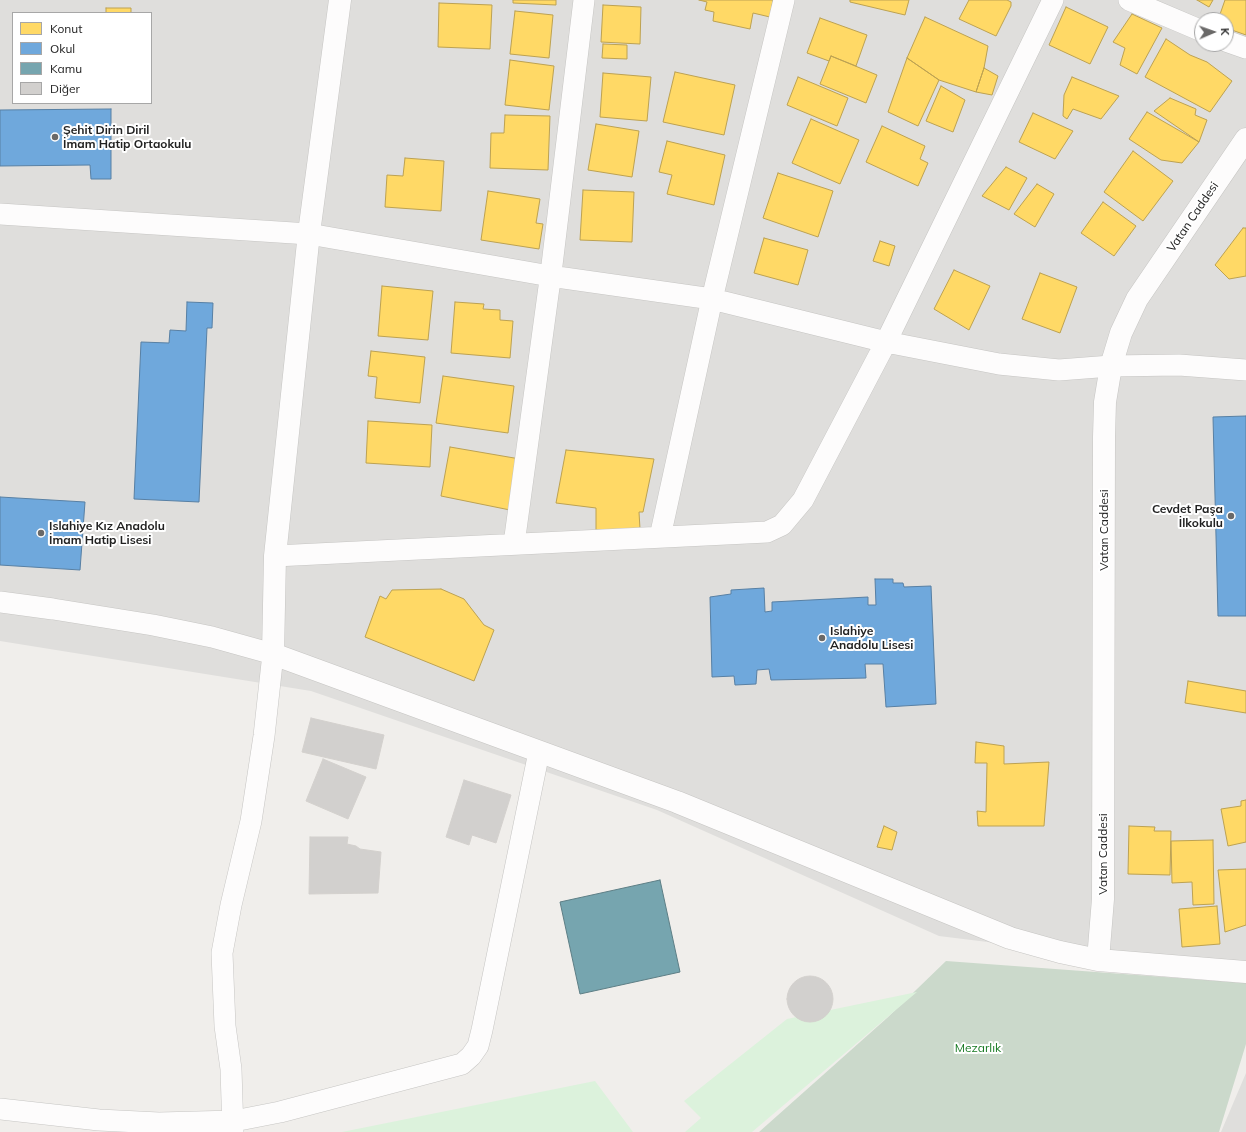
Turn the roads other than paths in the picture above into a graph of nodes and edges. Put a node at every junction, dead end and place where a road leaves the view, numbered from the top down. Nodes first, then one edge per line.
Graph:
1 (340, 0) edge
2 (584, 0) edge
3 (784, 0) edge
4 (1053, 0) edge
5 (1129, 0) edge
6 (1194, 28) edge
7 (1234, 43) edge
8 (1246, 48) edge
9 (1246, 139) edge
10 (0, 214) edge
11 (309, 234) junction
12 (550, 276) junction
13 (712, 299) junction
14 (886, 342) junction
15 (1111, 366) junction
16 (1246, 370) edge
17 (660, 537) junction
18 (514, 544) junction
19 (275, 556) junction
20 (0, 602) edge
21 (273, 654) junction
22 (539, 752) junction
23 (1098, 960) junction
24 (1246, 972) edge
25 (0, 1109) edge
26 (233, 1127) edge

1 - 11 street
2 - 12 street
3 - 13 street
4 - 14 street
5 - 6 street
7 - 8 street
9 - 15 street, Vatan Caddesi
10 - 11 street
11 - 12 street
11 - 19 street
12 - 13 street
12 - 18 street
13 - 14 street
13 - 17 street
14 - 15 street
14 - 17 street
15 - 16 street
15 - 23 street, Vatan Caddesi
17 - 18 street
18 - 19 street
19 - 21 street
20 - 21 street
21 - 22 street
21 - 26 street
22 - 23 street
22 - 26 street
23 - 24 street
25 - 26 street

